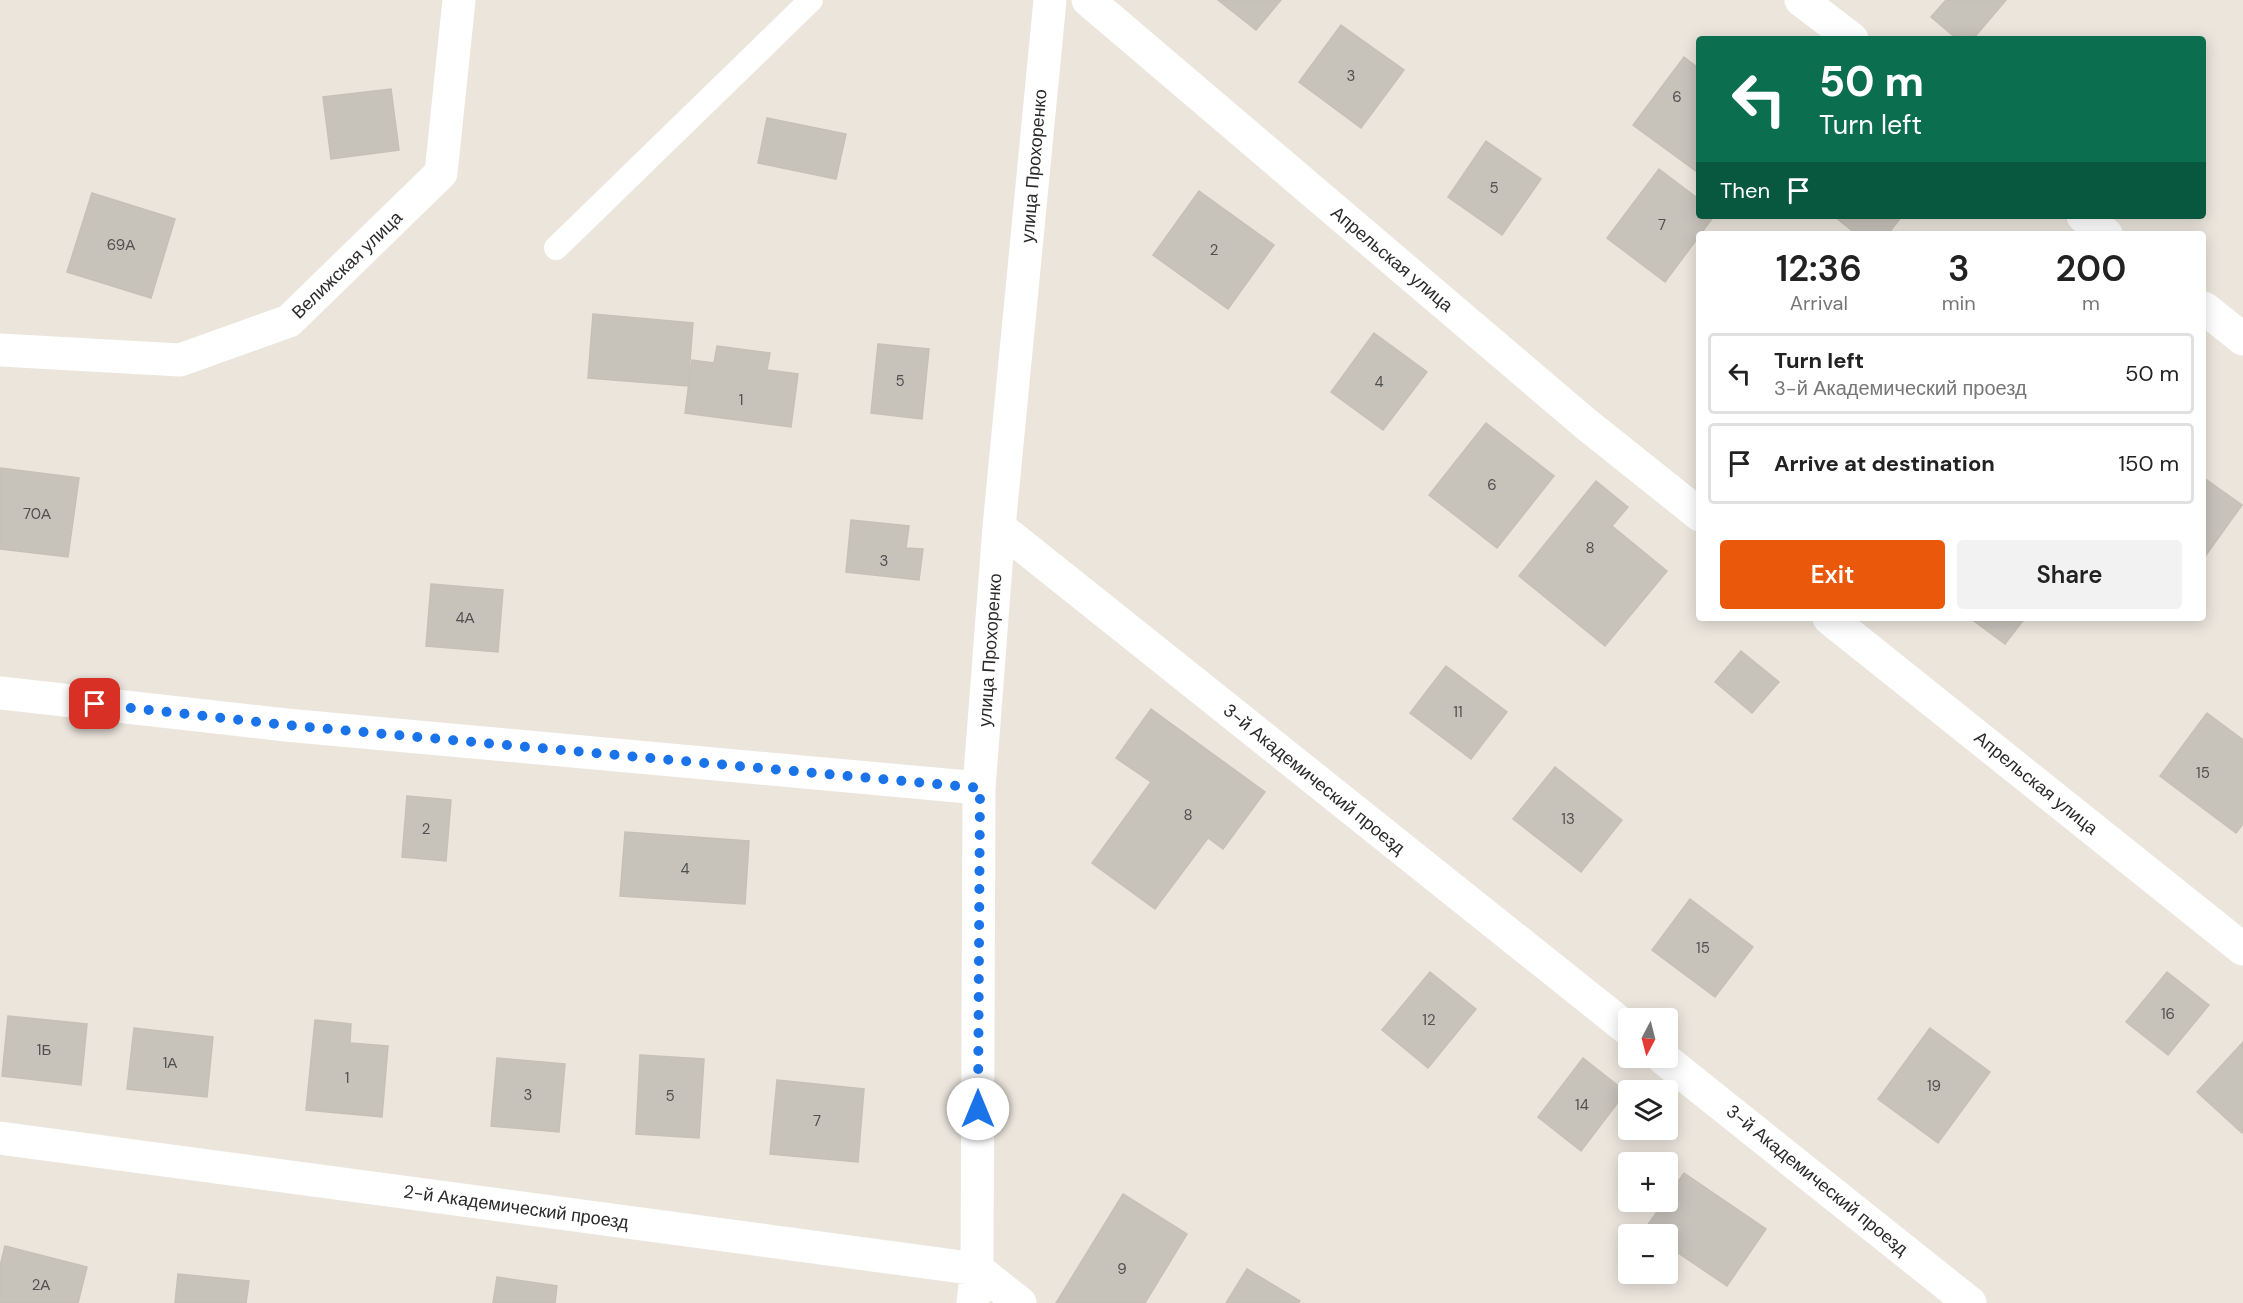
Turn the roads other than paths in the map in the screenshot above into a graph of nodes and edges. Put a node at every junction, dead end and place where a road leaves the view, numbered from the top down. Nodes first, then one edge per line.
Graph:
1 (459, 0) edge
2 (811, 0) edge
3 (1050, 0) edge
4 (1088, 0) edge
5 (1801, 0) edge
6 (1847, 36) edge
7 (2087, 219) edge
8 (2102, 231) edge
9 (556, 248) dead end
10 (2206, 311) edge
11 (2243, 339) edge
12 (0, 350) edge
13 (1696, 512) edge
14 (999, 527) junction
15 (1833, 621) edge
16 (0, 693) edge
17 (980, 788) junction
18 (2243, 949) edge
19 (1618, 1021) edge
20 (1676, 1068) edge
21 (0, 1138) edge
22 (977, 1269) junction
23 (973, 1303) edge
24 (1020, 1303) edge
25 (1970, 1303) edge

1 - 12 street, Велижская улица
2 - 9 lane
3 - 14 street, улица Прохоренко
4 - 13 street, Апрельская улица
5 - 6 street
7 - 8 street
10 - 11 street
14 - 17 street, улица Прохоренко
14 - 19 street, 3-й Академический проезд
15 - 18 street, Апрельская улица
16 - 17 street
17 - 22 street, улица Прохоренко
20 - 25 street, 3-й Академический проезд
21 - 22 street, 2-й Академический проезд
22 - 23 street, улица Прохоренко
22 - 24 street

